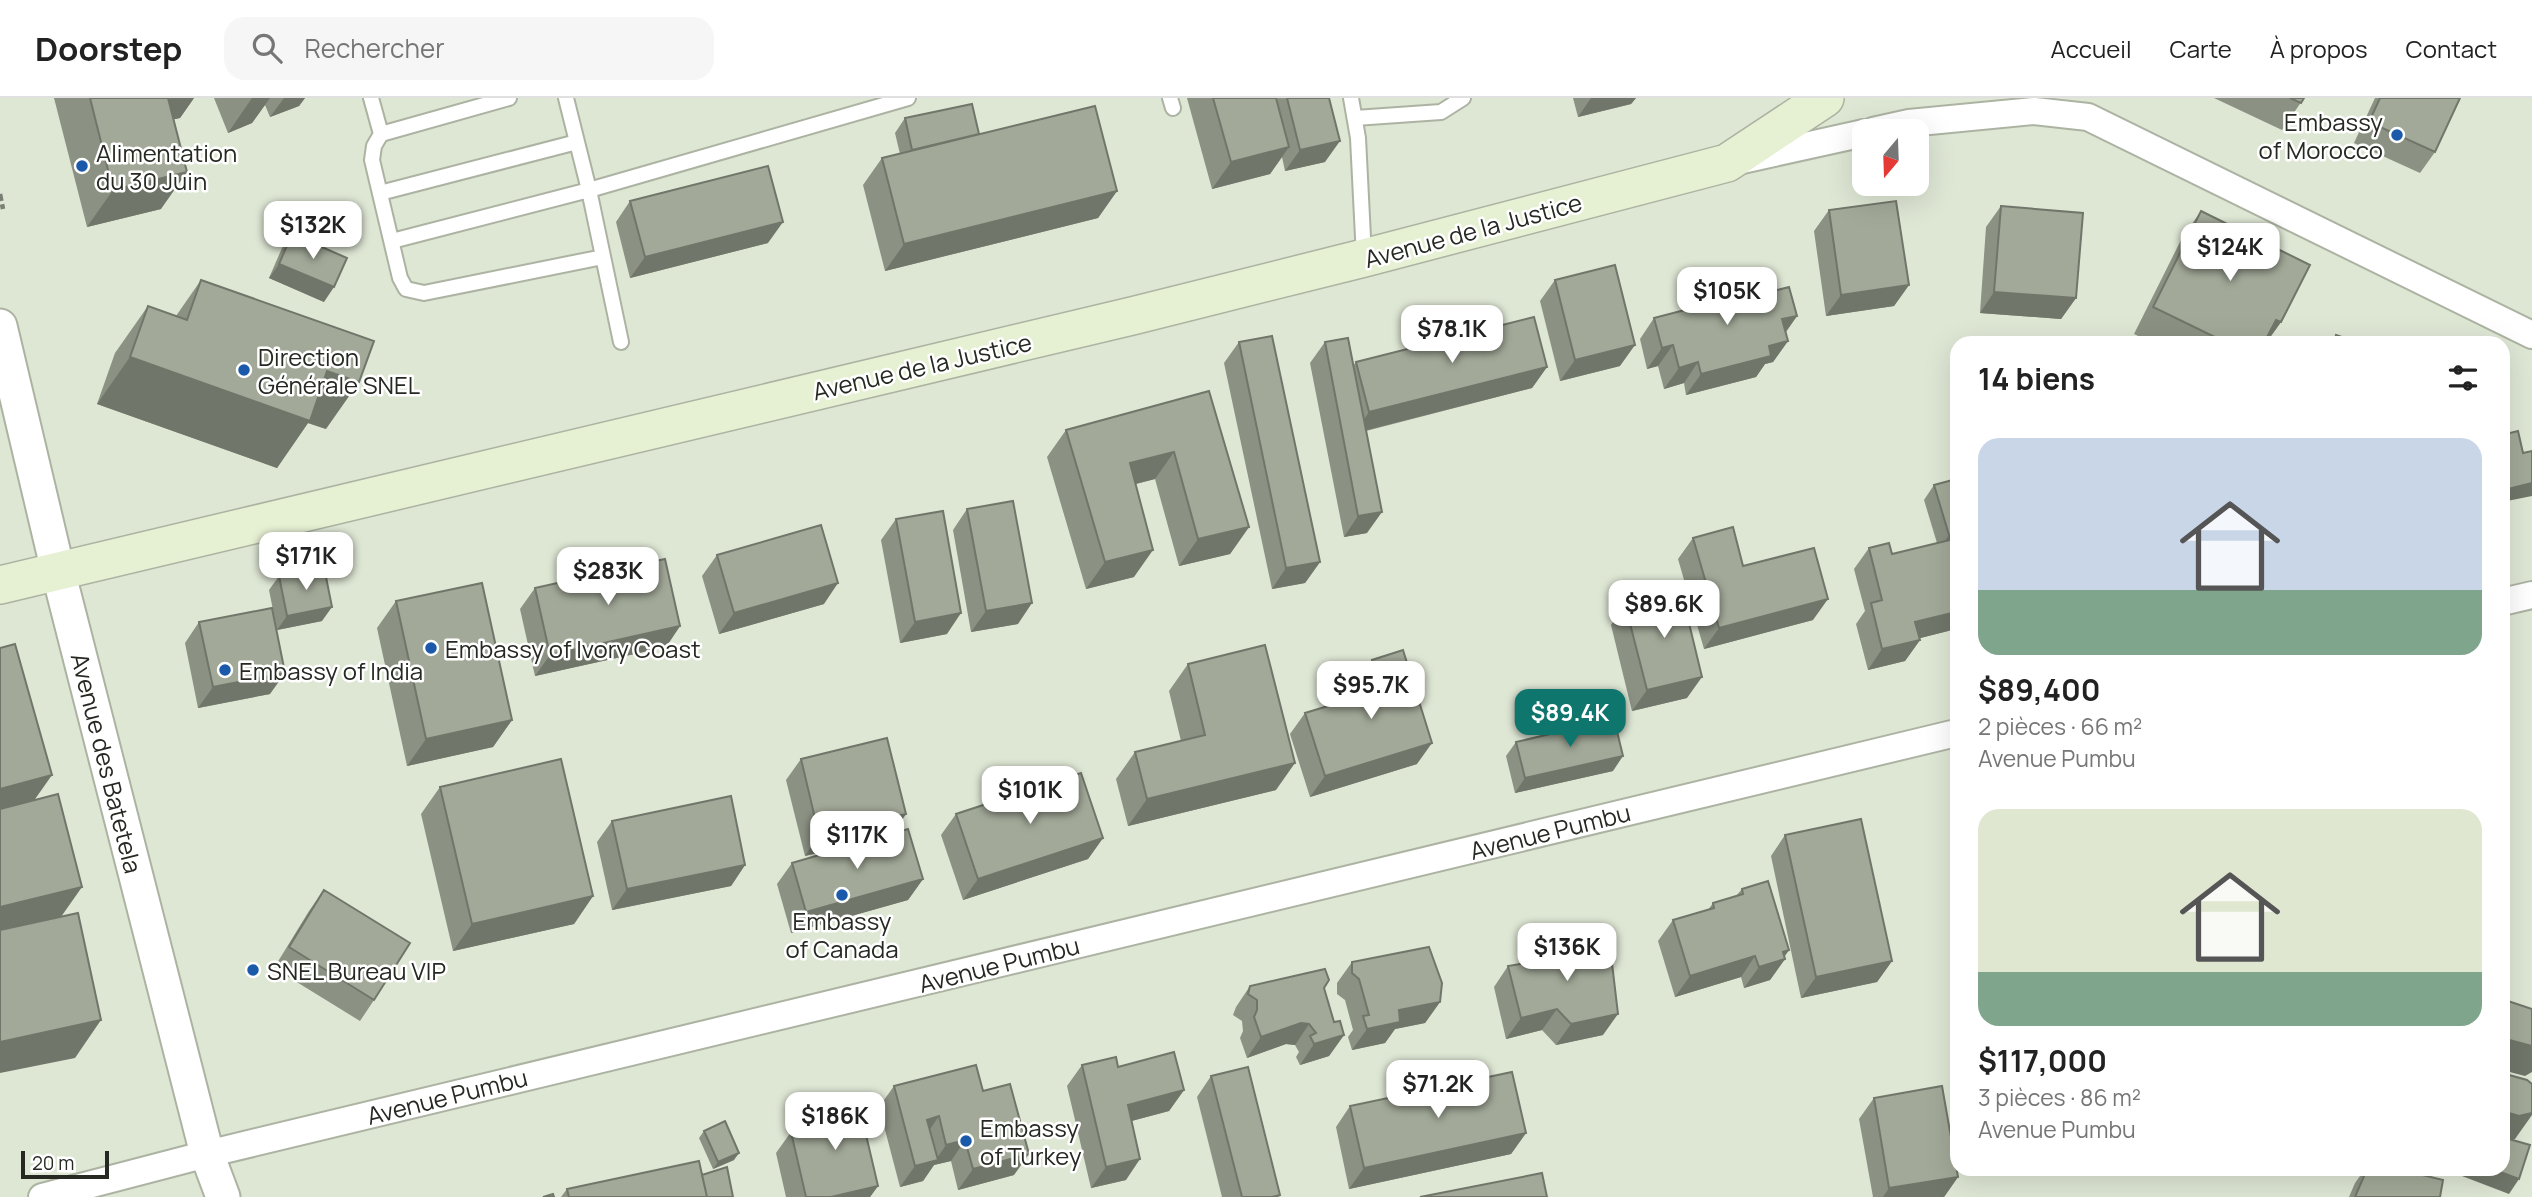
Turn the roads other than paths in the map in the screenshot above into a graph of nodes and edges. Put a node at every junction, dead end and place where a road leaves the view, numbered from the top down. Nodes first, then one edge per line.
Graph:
1 (371, 98) edge
2 (509, 98) edge
3 (566, 98) edge
4 (908, 98) edge
5 (1351, 98) edge
6 (1462, 98) edge
7 (1825, 98) edge
8 (2081, 107) edge
9 (1354, 118) junction
10 (1929, 121) edge
11 (381, 134) junction
12 (1852, 136) edge
13 (577, 142) junction
14 (1727, 163) junction
15 (589, 190) junction
16 (380, 193) junction
17 (392, 241) junction
18 (603, 257) junction
19 (1364, 258) junction
20 (0, 326) edge
21 (2532, 335) edge
22 (621, 342) dead end
23 (58, 571) junction
24 (0, 585) edge
25 (2532, 595) edge
26 (2510, 600) edge
27 (1950, 734) edge
28 (207, 1154) junction
29 (42, 1197) edge
30 (223, 1197) edge

1 - 11 lane
2 - 11 lane
3 - 13 lane
4 - 15 lane
5 - 9 lane
6 - 9 lane
7 - 14 main road, Avenue de la Justice
8 - 10 street
8 - 21 street
9 - 19 lane
11 - 16 lane
12 - 14 street
13 - 15 lane
13 - 16 lane
14 - 19 main road, Avenue de la Justice
15 - 17 lane
15 - 18 lane
16 - 17 lane
17 - 18 lane
18 - 22 lane
19 - 23 main road, Avenue de la Justice
20 - 23 street, Avenue des Batetela
23 - 24 main road, Avenue de la Justice
23 - 28 street, Avenue des Batetela
25 - 26 street
27 - 28 street, Avenue Pumbu
28 - 29 street, Avenue Pumbu
28 - 30 street, Avenue des Batetela

